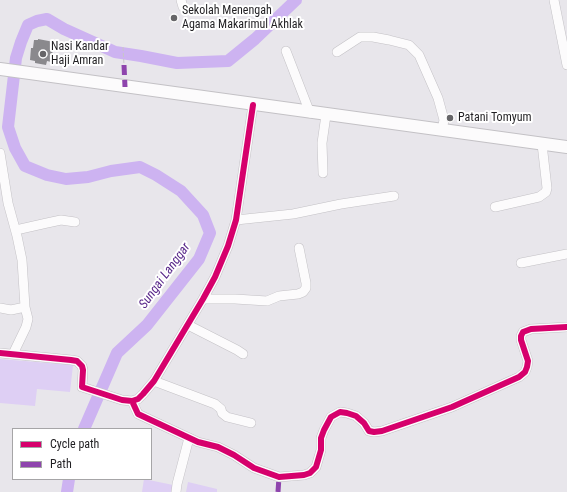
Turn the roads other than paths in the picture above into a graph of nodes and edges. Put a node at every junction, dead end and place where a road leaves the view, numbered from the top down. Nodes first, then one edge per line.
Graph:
1 (554, 0) edge
2 (286, 51) dead end
3 (337, 52) dead end
4 (567, 65) edge
5 (0, 70) edge
6 (253, 105) junction
7 (310, 113) junction
8 (326, 115) junction
9 (442, 130) junction
10 (542, 144) junction
11 (567, 147) edge
12 (0, 152) edge
13 (323, 173) dead end
14 (394, 196) dead end
15 (495, 207) dead end
16 (236, 220) junction
17 (75, 222) dead end
18 (16, 230) junction
19 (299, 248) dead end
20 (567, 254) edge
21 (521, 263) dead end
22 (204, 299) junction
23 (25, 307) junction
24 (0, 308) edge
25 (188, 324) junction
26 (567, 327) edge
27 (0, 353) edge
28 (13, 354) junction
29 (243, 354) dead end
30 (154, 381) junction
31 (132, 401) junction
32 (251, 423) dead end
33 (189, 438) junction
34 (176, 492) edge

1 - 4 street
2 - 7 street
3 - 9 street
5 - 6 main road
6 - 7 main road
6 - 16 street
7 - 8 main road
8 - 9 main road
8 - 13 street
9 - 10 main road
10 - 11 main road
10 - 15 street
12 - 18 street
14 - 16 street
16 - 22 street
17 - 18 street
18 - 23 street
19 - 22 street
20 - 21 street
22 - 25 street
23 - 24 street
23 - 28 street
25 - 29 street
25 - 30 street
26 - 33 street
27 - 28 street
28 - 31 street
30 - 31 street
30 - 32 street
31 - 33 street
33 - 34 street

